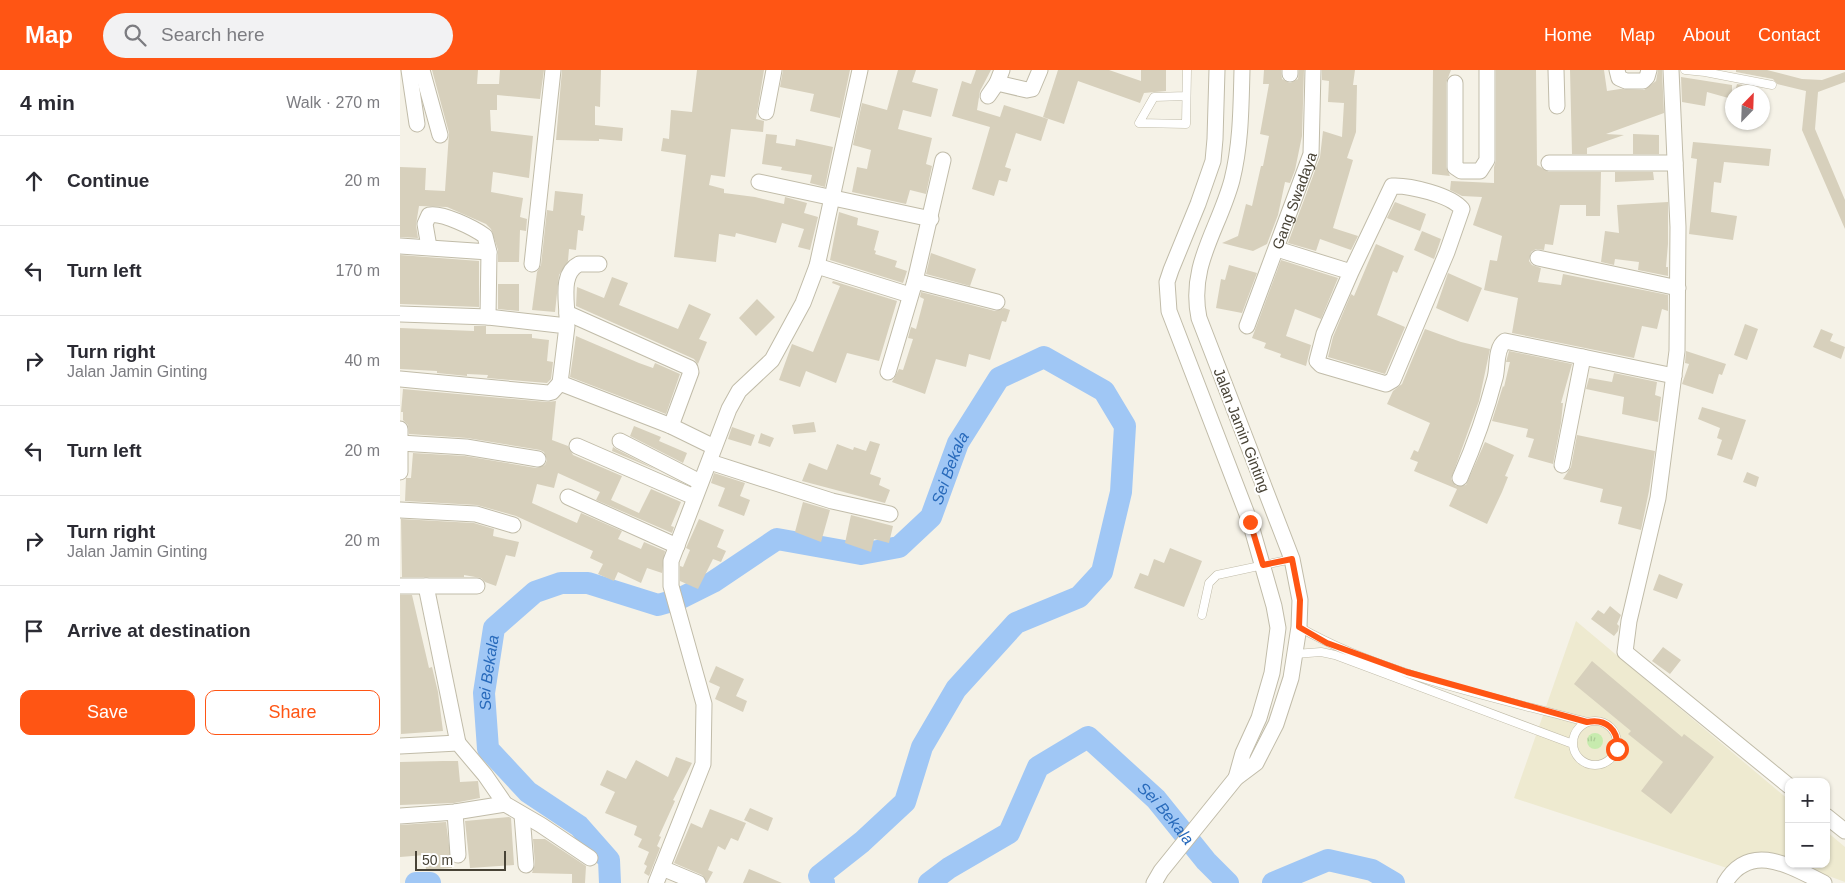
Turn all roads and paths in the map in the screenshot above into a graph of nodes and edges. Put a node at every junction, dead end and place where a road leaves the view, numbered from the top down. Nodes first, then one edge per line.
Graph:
1 (410, 70) edge
2 (422, 70) edge
3 (553, 70) edge
4 (774, 70) edge
5 (860, 70) edge
6 (1040, 70) edge
7 (1187, 70) edge
8 (1217, 70) edge
9 (1242, 70) edge
10 (1314, 70) edge
11 (1487, 70) edge
12 (1556, 70) edge
13 (1617, 70) edge
14 (1649, 70) edge
15 (1671, 70) edge
16 (1685, 70) edge
17 (999, 77) edge
18 (1455, 82) dead end
19 (1772, 85) dead end
20 (988, 96) dead end
21 (1186, 96) junction
22 (1557, 106) dead end
23 (766, 112) dead end
24 (416, 124) dead end
25 (440, 136) dead end
26 (943, 160) dead end
27 (1549, 163) dead end
28 (1675, 163) junction
29 (759, 182) dead end
30 (832, 198) junction
31 (931, 218) junction
32 (400, 246) edge
33 (428, 246) junction
34 (1277, 249) junction
35 (489, 252) junction
36 (1538, 258) dead end
37 (532, 264) dead end
38 (599, 264) dead end
39 (817, 266) junction
40 (1351, 272) junction
41 (913, 288) junction
42 (1678, 288) junction
43 (996, 302) dead end
44 (400, 314) edge
45 (488, 317) junction
46 (567, 320) junction
47 (1247, 326) dead end
48 (1583, 357) junction
49 (888, 372) dead end
50 (1674, 376) junction
51 (400, 379) edge
52 (560, 383) junction
53 (671, 426) junction
54 (400, 439) edge
55 (620, 441) dead end
56 (577, 446) dead end
57 (714, 447) junction
58 (538, 459) dead end
59 (710, 462) junction
60 (1562, 465) dead end
61 (400, 472) edge
62 (1460, 478) dead end
63 (700, 482) junction
64 (568, 497) dead end
65 (694, 497) junction
66 (400, 510) edge
67 (890, 514) dead end
68 (513, 525) dead end
69 (678, 546) junction
70 (1292, 559) junction
71 (1263, 565) junction
72 (400, 586) edge
73 (426, 586) junction
74 (477, 586) dead end
75 (1202, 615) dead end
76 (1299, 627) junction
77 (1295, 654) junction
78 (1406, 676) junction
79 (1587, 722) junction
80 (458, 743) junction
81 (1573, 744) junction
82 (400, 746) edge
83 (1236, 778) junction
84 (1785, 783) edge
85 (504, 804) junction
86 (455, 812) junction
87 (522, 815) junction
88 (400, 816) edge
89 (1830, 819) edge
90 (1845, 831) edge
91 (458, 855) dead end
92 (590, 858) dead end
93 (526, 865) dead end
94 (662, 868) junction
95 (1158, 877) edge
96 (656, 883) edge
97 (698, 883) edge
98 (1724, 883) edge
99 (1824, 883) edge

1 - 24 street
2 - 25 street
3 - 37 street
4 - 23 street
5 - 30 street
6 - 17 street
7 - 21 lane
8 - 71 street, Jalan Jamin Ginting
9 - 70 street, Jalan Jamin Ginting
10 - 34 street, Gang Swadaya
11 - 18 street
12 - 22 street
13 - 14 street
15 - 28 street
16 - 19 lane
17 - 20 street
21 - 21 lane
26 - 31 street
27 - 28 street
28 - 42 street
29 - 30 street
30 - 31 street
30 - 39 street
31 - 41 street
32 - 33 street
33 - 35 street
33 - 35 street
34 - 40 street
34 - 47 street, Gang Swadaya
35 - 45 street
36 - 42 street
38 - 46 street
39 - 41 street
39 - 57 street
40 - 40 street
41 - 43 street
41 - 49 street
42 - 50 street
44 - 45 street
45 - 46 street
46 - 52 street
46 - 53 street
48 - 50 street
48 - 60 street
48 - 62 street
50 - 84 street
51 - 52 street
52 - 53 street
53 - 57 street
54 - 58 street
54 - 61 street
55 - 63 street
56 - 65 street
57 - 59 street
59 - 63 street
59 - 67 street
63 - 65 street
64 - 69 street
65 - 69 street
66 - 68 street
69 - 94 street
70 - 71 lane
70 - 76 street, Jalan Jamin Ginting
71 - 75 lane
71 - 83 street, Jalan Jamin Ginting
72 - 73 street
73 - 74 street
73 - 80 street
76 - 77 street, Jalan Jamin Ginting
76 - 78 lane
77 - 78 lane
77 - 83 street, Jalan Jamin Ginting
78 - 79 lane
78 - 81 lane
79 - 81 lane
79 - 81 lane
80 - 82 street
80 - 85 street
83 - 95 street, Jalan Jamin Ginting
85 - 86 street
85 - 87 street
86 - 88 street
86 - 91 street
87 - 92 street
87 - 93 street
89 - 90 street
94 - 96 street
94 - 97 street
98 - 99 street

